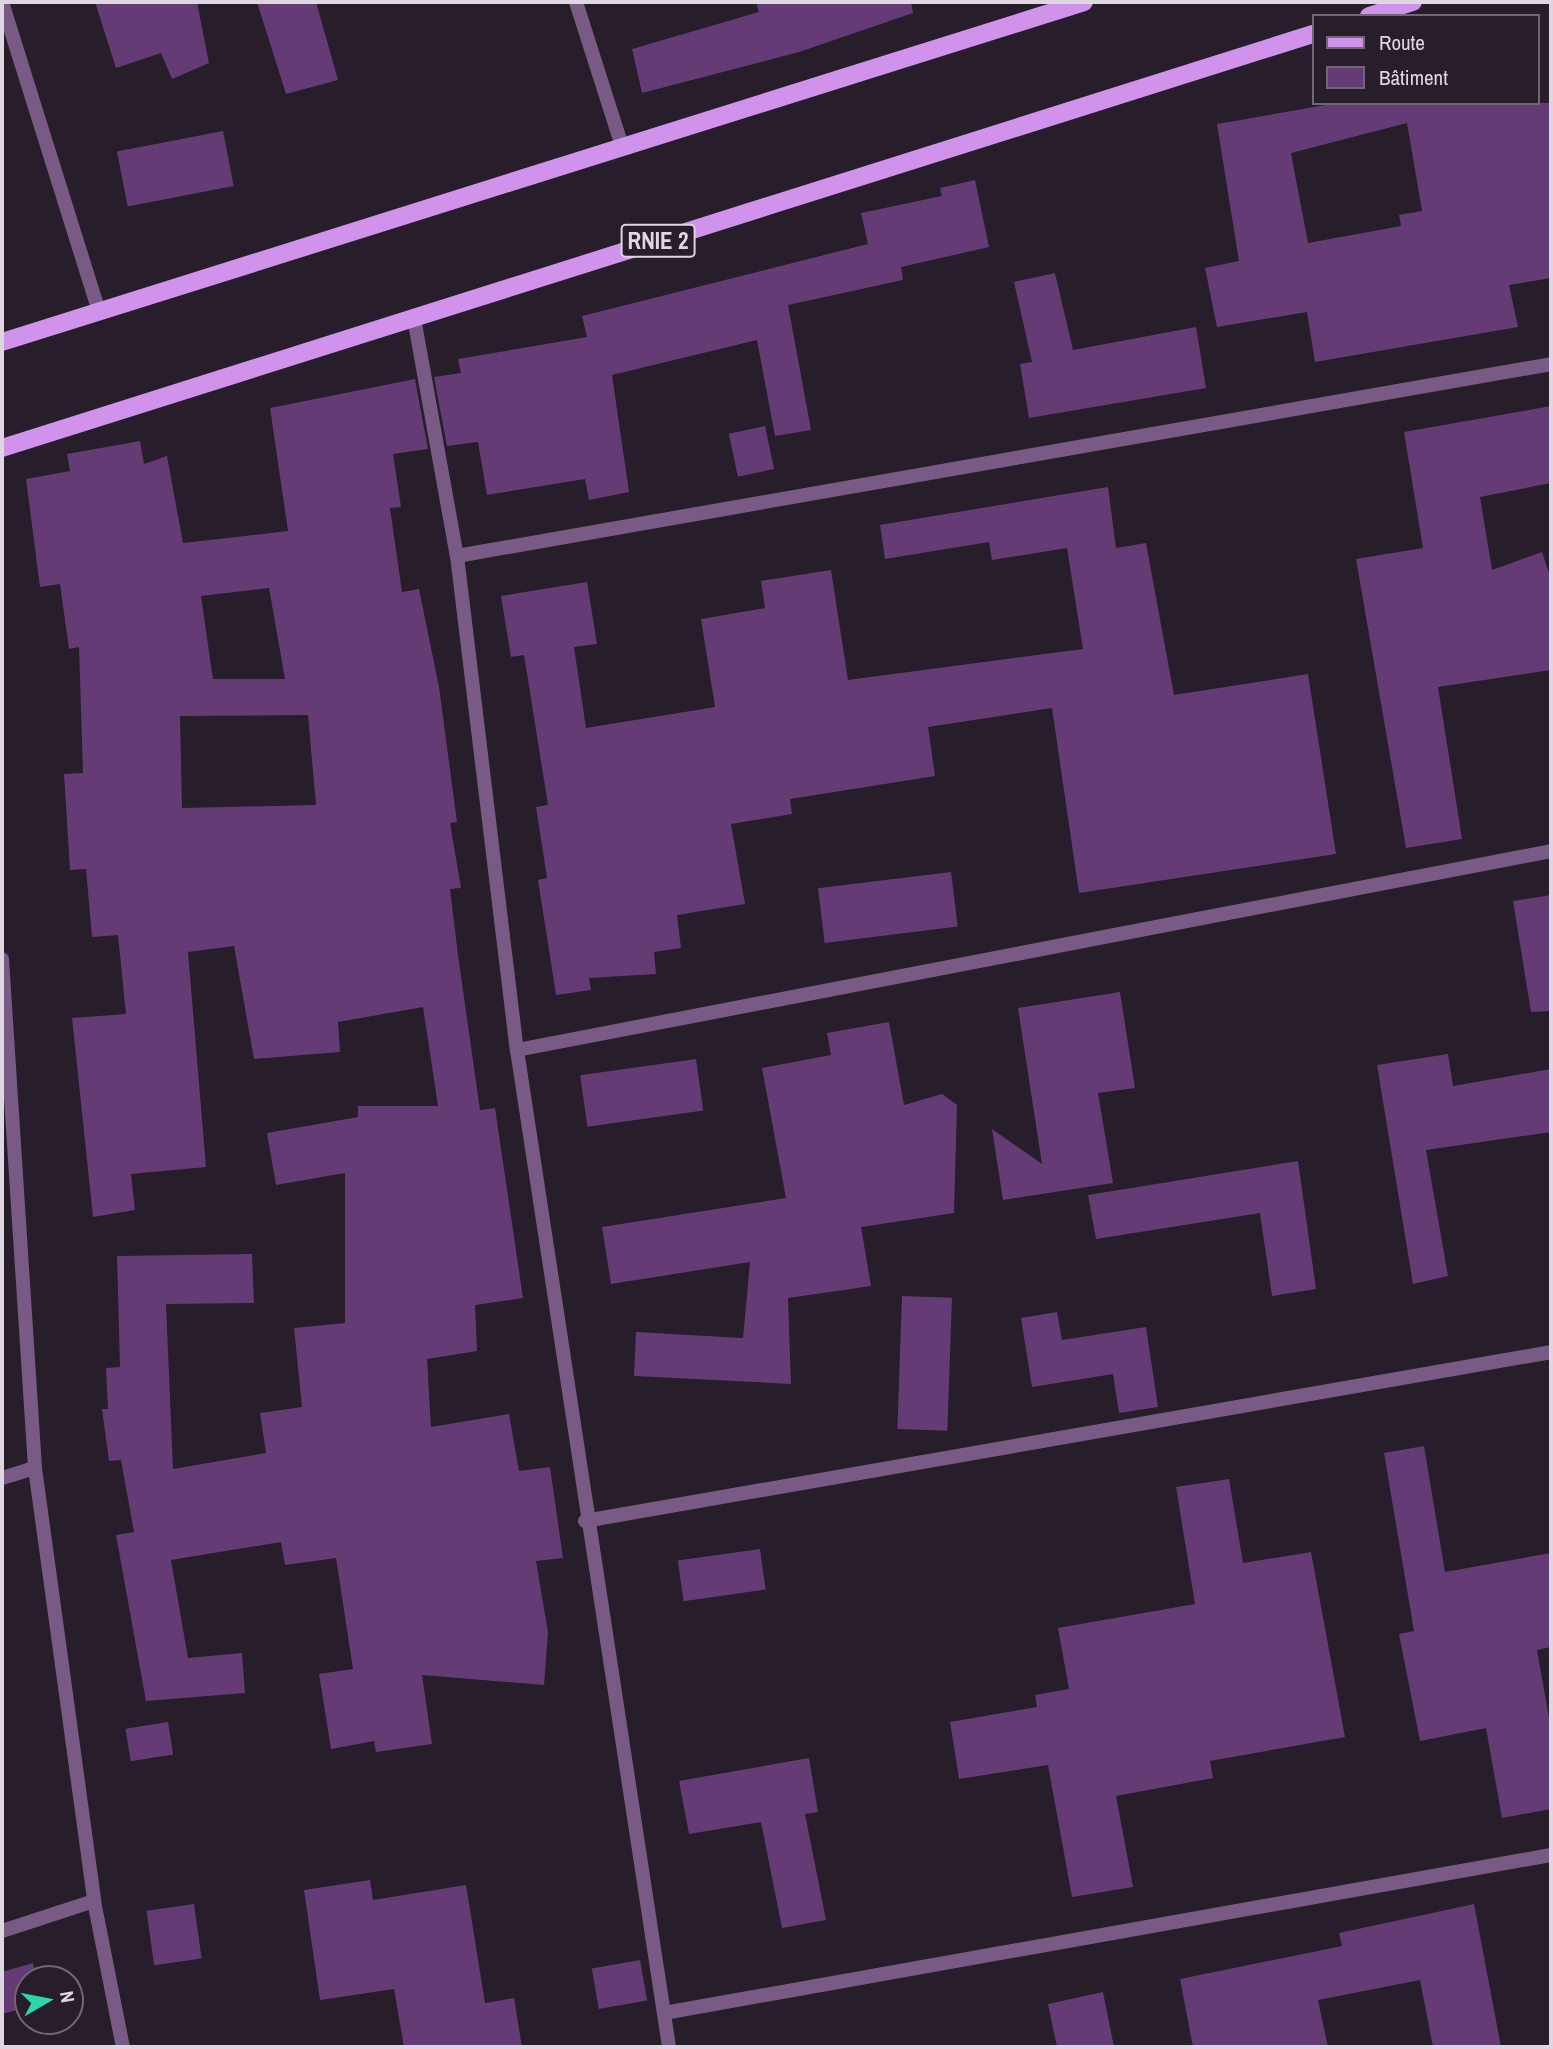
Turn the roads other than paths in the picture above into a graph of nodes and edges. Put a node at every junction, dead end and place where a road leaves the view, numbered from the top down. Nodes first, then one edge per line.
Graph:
1 (2, 2) edge
2 (576, 2) edge
3 (1084, 2) edge
4 (1413, 2) edge
5 (1375, 14) edge
6 (1312, 34) edge
7 (622, 146) junction
8 (99, 311) junction
9 (414, 318) junction
10 (2, 342) edge
11 (1551, 364) edge
12 (2, 448) edge
13 (457, 556) junction
14 (1551, 850) edge
15 (2, 959) edge
16 (517, 1050) junction
17 (1551, 1352) edge
18 (35, 1468) junction
19 (2, 1478) edge
20 (585, 1521) junction
21 (1551, 1855) edge
22 (94, 1901) junction
23 (2, 1931) edge
24 (663, 2013) junction
25 (123, 2047) edge
26 (669, 2047) edge

1 - 8 street
2 - 7 street
3 - 7 main road
4 - 5 main road
6 - 9 main road, RNIE 2
7 - 8 main road
8 - 10 main road
9 - 12 main road, RNIE 2
9 - 13 street
11 - 13 street
13 - 16 street
14 - 16 street
15 - 18 street
16 - 20 street
17 - 20 street
18 - 19 street
18 - 22 street
20 - 24 street
21 - 24 street
22 - 23 street
22 - 25 street
24 - 26 street

